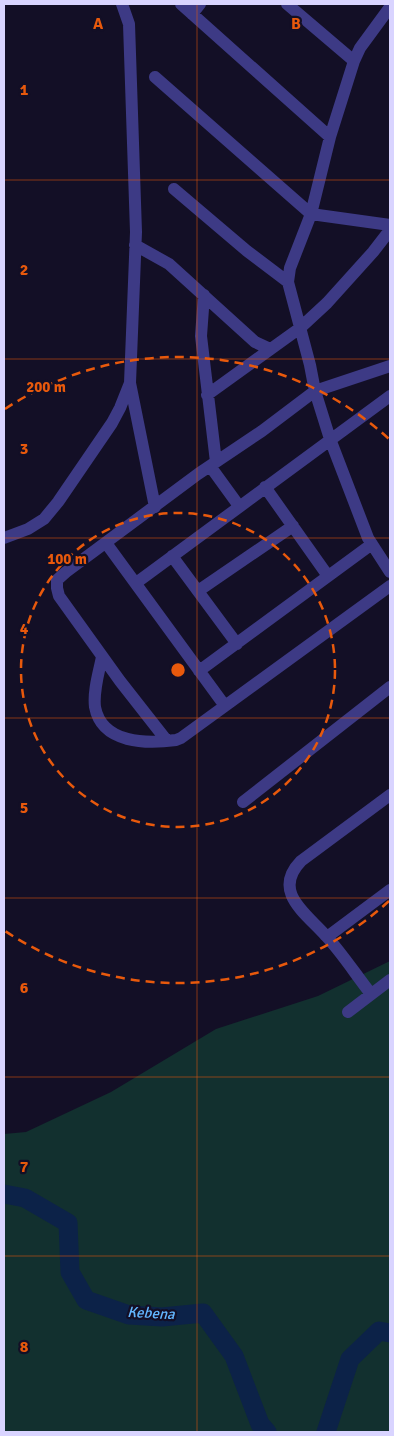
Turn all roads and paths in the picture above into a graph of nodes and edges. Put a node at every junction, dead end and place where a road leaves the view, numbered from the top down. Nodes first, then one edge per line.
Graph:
1 (122, 4) edge
2 (180, 4) edge
3 (287, 4) edge
4 (390, 7) edge
5 (196, 9) edge
6 (354, 61) junction
7 (155, 77) dead end
8 (330, 137) junction
9 (174, 189) dead end
10 (311, 214) junction
11 (390, 225) edge
12 (390, 230) edge
13 (135, 245) junction
14 (288, 282) junction
15 (204, 295) junction
16 (300, 328) junction
17 (270, 349) junction
18 (390, 366) edge
19 (130, 383) junction
20 (315, 391) junction
21 (207, 395) junction
22 (390, 396) edge
23 (330, 439) junction
24 (213, 464) junction
25 (265, 487) junction
26 (239, 506) junction
27 (155, 507) junction
28 (292, 526) junction
29 (4, 538) edge
30 (106, 543) junction
31 (372, 544) junction
32 (172, 556) junction
33 (390, 572) edge
34 (328, 576) junction
35 (136, 584) junction
36 (390, 586) edge
37 (198, 591) junction
38 (237, 644) junction
39 (102, 657) junction
40 (199, 671) junction
41 (390, 687) edge
42 (225, 706) junction
43 (167, 741) junction
44 (390, 795) edge
45 (243, 802) dead end
46 (390, 890) edge
47 (327, 937) junction
48 (390, 980) edge
49 (371, 994) junction
50 (348, 1012) dead end

1 - 13 street
2 - 5 street
3 - 6 street
4 - 6 street
5 - 8 street
6 - 8 street
7 - 10 street
8 - 10 street
9 - 14 street
10 - 11 street
10 - 14 street
12 - 16 street
13 - 15 street
13 - 19 street
14 - 16 street
15 - 17 street
15 - 21 street
16 - 17 street
16 - 20 street
17 - 21 street
18 - 20 street
19 - 27 street
19 - 29 street
20 - 23 street
20 - 24 street
21 - 24 street
22 - 23 street
23 - 25 street
23 - 31 street
24 - 26 street
24 - 27 street
25 - 26 street
25 - 28 street
26 - 32 street
27 - 30 street
28 - 34 street
28 - 37 street
30 - 35 street
30 - 39 street
31 - 33 street
31 - 34 street
32 - 35 street
32 - 37 street
34 - 38 street
35 - 40 street
36 - 42 street
37 - 38 street
38 - 40 street
39 - 43 street
39 - 43 street
40 - 42 street
41 - 45 street
42 - 43 street
44 - 47 street
46 - 47 street
47 - 49 street
48 - 49 street
49 - 50 street

